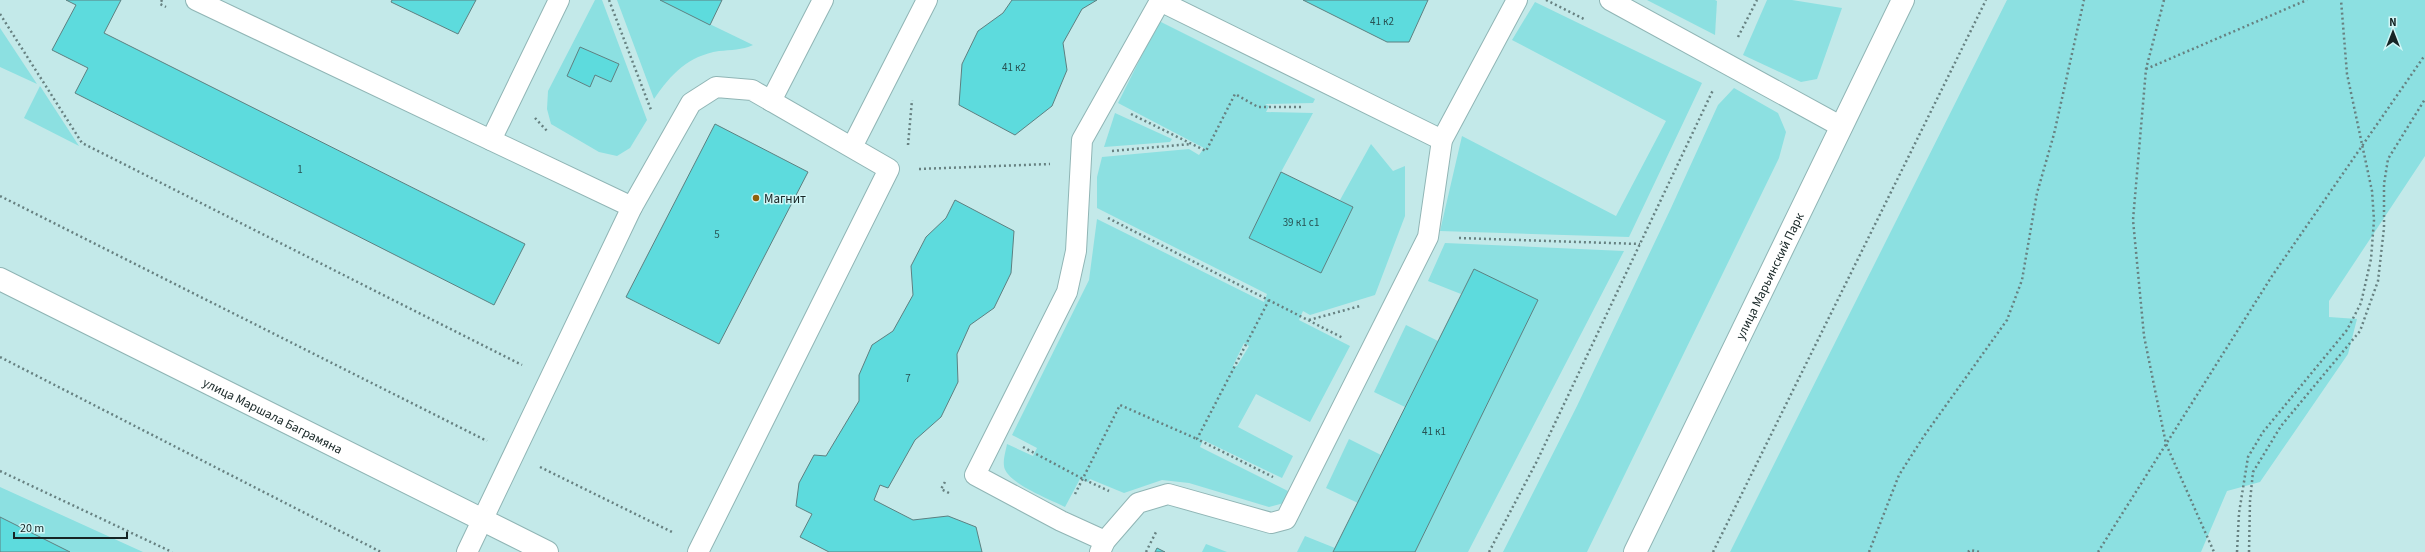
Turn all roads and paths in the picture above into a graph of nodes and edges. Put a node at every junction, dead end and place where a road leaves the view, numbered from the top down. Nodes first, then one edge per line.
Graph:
1 (196, 0) edge
2 (559, 0) edge
3 (609, 0) edge
4 (823, 0) edge
5 (927, 0) edge
6 (1517, 0) edge
7 (1610, 0) edge
8 (1757, 0) edge
9 (1903, 0) edge
10 (1986, 0) edge
11 (2084, 0) edge
12 (2164, 0) edge
13 (2307, 0) edge
14 (2342, 0) edge
15 (0, 14) edge
16 (2425, 55) edge
17 (1726, 63) junction
18 (2146, 69) junction
19 (1330, 85) junction
20 (912, 98) dead end
21 (2425, 99) edge
22 (771, 101) junction
23 (1104, 101) junction
24 (535, 111) dead end
25 (653, 117) dead end
26 (1842, 127) junction
27 (555, 136) dead end
28 (491, 140) junction
29 (1442, 140) junction
30 (1191, 144) junction
31 (2363, 144) junction
32 (852, 147) junction
33 (909, 148) dead end
34 (1081, 154) junction
35 (915, 169) dead end
36 (1053, 171) dead end
37 (0, 196) edge
38 (1079, 203) junction
39 (632, 207) junction
40 (1428, 237) junction
41 (1640, 244) junction
42 (0, 279) edge
43 (1269, 300) junction
44 (1369, 351) junction
45 (0, 357) edge
46 (525, 367) dead end
47 (996, 433) junction
48 (1197, 439) junction
49 (2166, 444) junction
50 (512, 454) junction
51 (0, 471) edge
52 (948, 476) dead end
53 (1083, 479) junction
54 (1301, 490) junction
55 (955, 496) dead end
56 (1138, 503) junction
57 (481, 520) junction
58 (1061, 521) junction
59 (1103, 546) edge
60 (699, 549) edge
61 (172, 552) edge
62 (381, 552) edge
63 (466, 552) edge
64 (546, 552) edge
65 (1489, 552) edge
66 (1635, 552) edge
67 (1713, 552) edge
68 (1869, 552) edge
69 (1968, 552) edge
70 (1980, 552) edge
71 (2098, 552) edge
72 (2214, 552) edge
73 (2237, 552) edge
74 (2249, 552) edge

1 - 28 lane
2 - 28 lane
3 - 25 path
4 - 22 lane
5 - 32 lane
6 - 29 lane
7 - 17 lane
8 - 17 path
9 - 26 main road, улица Марьинский Парк
10 - 67 path
11 - 68 path
12 - 18 path
13 - 18 path
14 - 31 path
15 - 46 path
16 - 31 path
17 - 26 lane
17 - 41 path
18 - 49 path
19 - 23 lane
19 - 29 lane
19 - 30 path
20 - 33 path
21 - 74 path
22 - 32 lane
22 - 39 lane
23 - 30 path
23 - 34 lane
24 - 27 path
26 - 66 main road, улица Марьинский Парк
28 - 39 lane
29 - 40 lane
30 - 34 path
31 - 49 path
31 - 73 path
32 - 60 lane
34 - 38 lane
35 - 36 path
37 - 50 path
38 - 43 path
38 - 47 lane
39 - 50 lane
40 - 41 path
40 - 44 lane
41 - 65 path
42 - 57 main road, улица Маршала Баграмяна
43 - 44 path
43 - 48 path
44 - 54 lane
45 - 62 path
47 - 53 path
47 - 58 lane
48 - 53 path
48 - 54 path
49 - 71 path
49 - 72 path
50 - 57 lane
50 - 60 path
51 - 61 path
52 - 55 path
53 - 56 path
53 - 58 path
54 - 56 lane
56 - 59 lane
57 - 63 lane
57 - 64 main road, улица Маршала Баграмяна
58 - 59 lane
69 - 70 path

